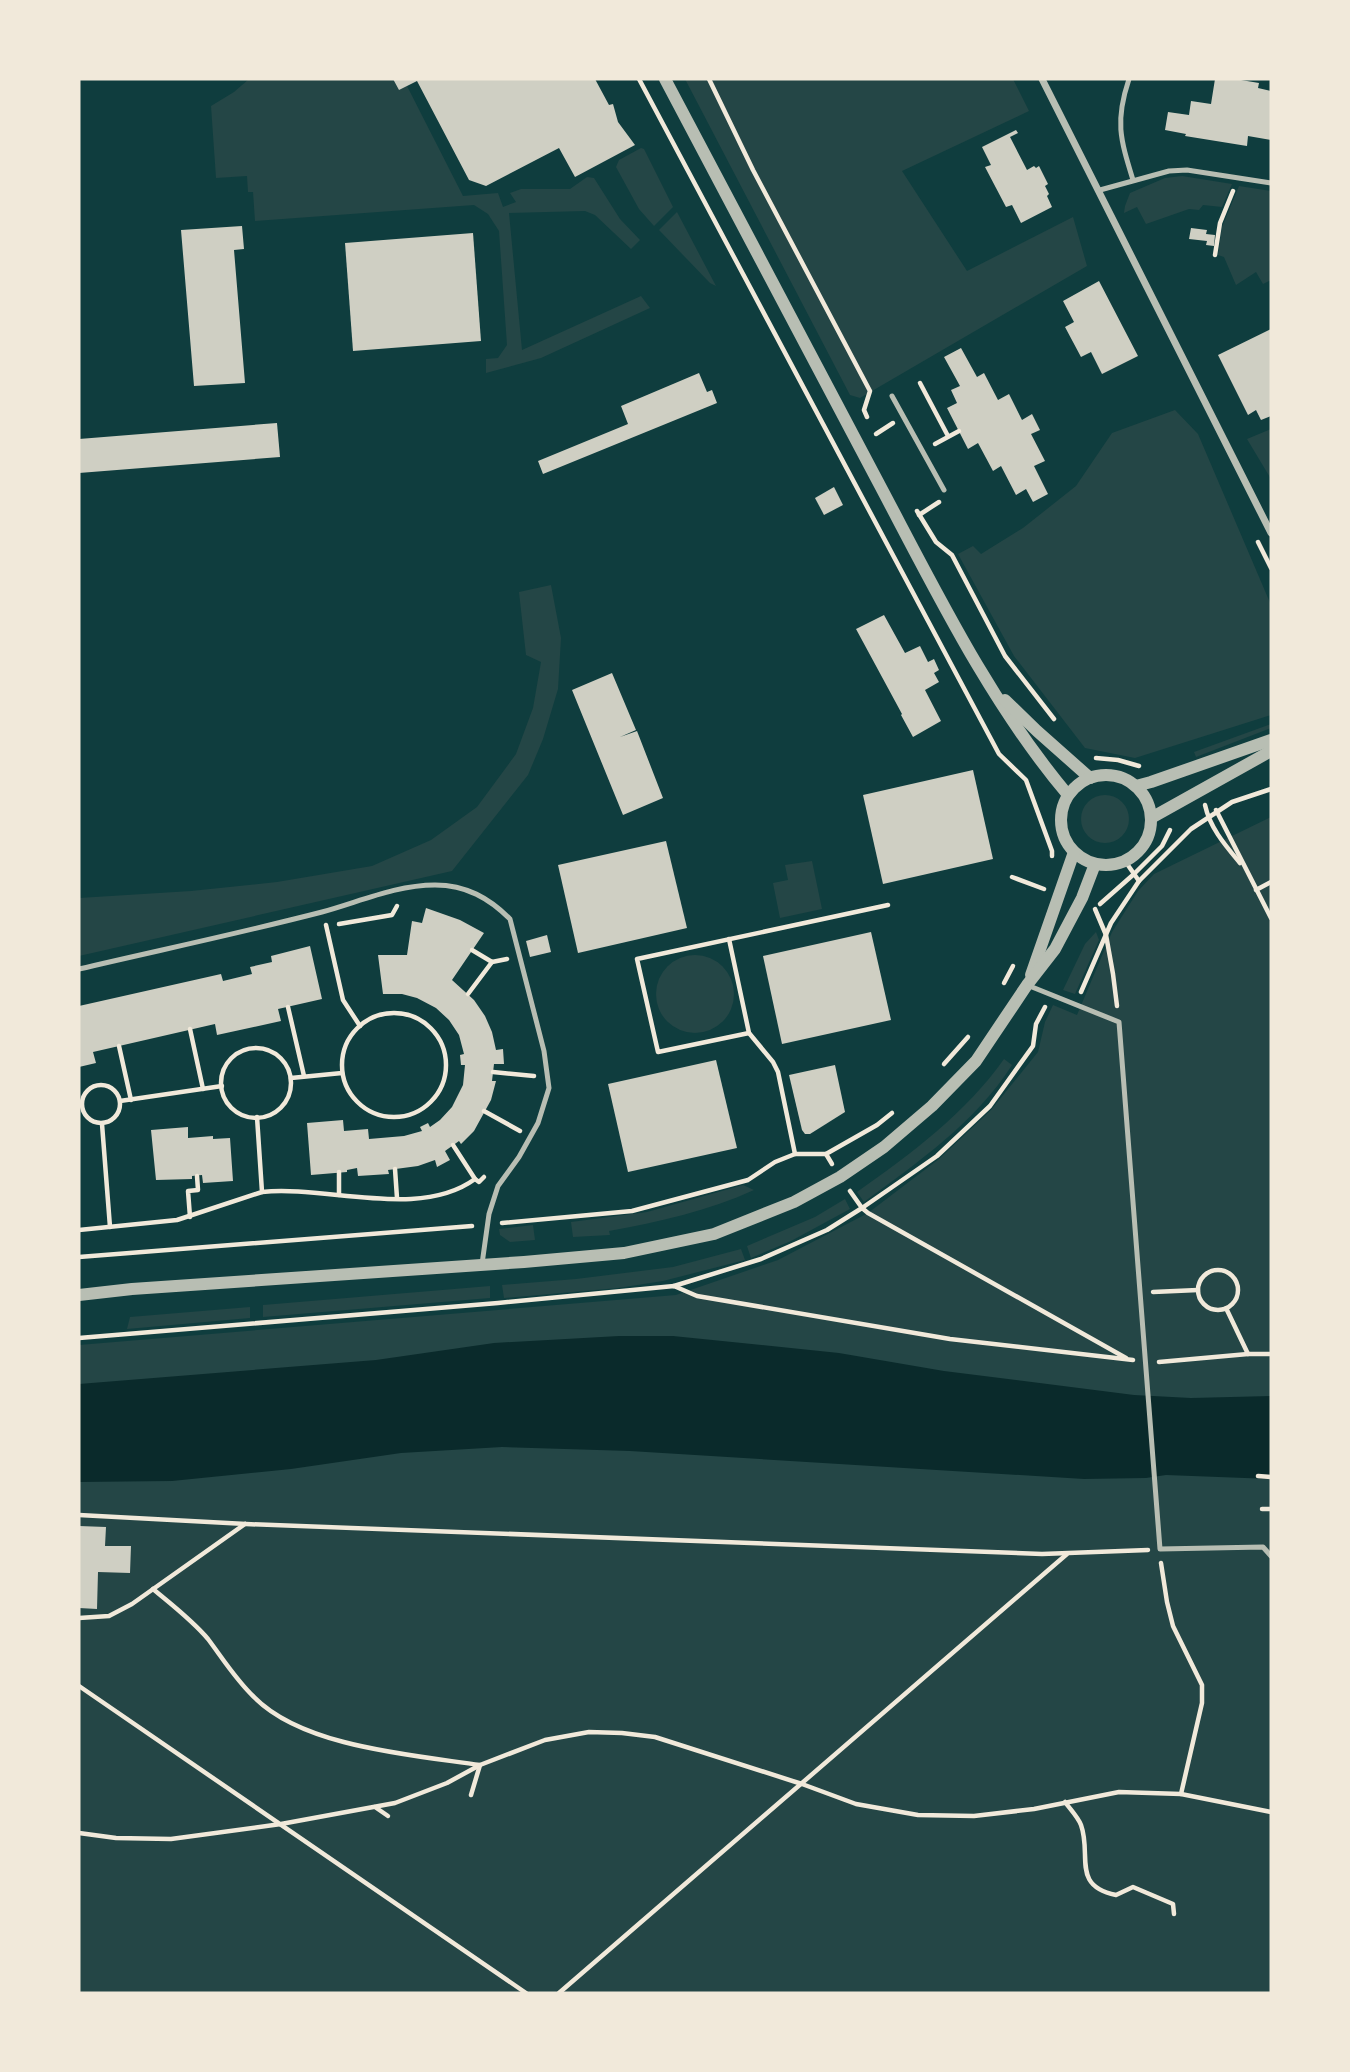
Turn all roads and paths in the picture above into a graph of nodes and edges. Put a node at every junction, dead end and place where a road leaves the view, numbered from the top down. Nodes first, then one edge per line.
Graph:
1 (639, 79) edge
2 (665, 79) edge
3 (709, 79) edge
4 (1042, 79) edge
5 (1129, 79) edge
6 (1238, 178) junction
7 (1133, 180) junction
8 (1271, 183) edge
9 (1100, 190) junction
10 (1215, 255) dead end
11 (920, 383) dead end
12 (892, 396) dead end
13 (870, 422) dead end
14 (876, 434) dead end
15 (948, 436) dead end
16 (882, 446) dead end
17 (944, 490) dead end
18 (913, 503) dead end
19 (1271, 533) edge
20 (988, 684) junction
21 (1062, 729) dead end
22 (1271, 740) edge
23 (1271, 751) edge
24 (1090, 778) junction
25 (1136, 786) junction
26 (1204, 787) junction
27 (1271, 789) edge
28 (1068, 795) junction
29 (1205, 804) dead end
30 (1217, 812) junction
31 (1151, 818) junction
32 (1208, 818) junction
33 (1174, 825) dead end
34 (1074, 852) junction
35 (1125, 861) junction
36 (1052, 862) dead end
37 (1095, 864) junction
38 (1245, 868) junction
39 (1134, 874) junction
40 (1012, 877) dead end
41 (1139, 881) junction
42 (1271, 883) edge
43 (1060, 889) junction
44 (1256, 890) junction
45 (1082, 898) junction
46 (407, 904) dead end
47 (888, 905) dead end
48 (1094, 908) junction
49 (1271, 918) edge
50 (1088, 921) dead end
51 (1106, 935) junction
52 (729, 939) junction
53 (472, 950) dead end
54 (505, 950) dead end
55 (1018, 958) dead end
56 (508, 959) junction
57 (492, 962) junction
58 (79, 969) edge
59 (511, 971) dead end
60 (1002, 985) dead end
61 (1027, 985) junction
62 (468, 994) dead end
63 (1051, 996) junction
64 (1076, 1005) junction
65 (288, 1007) dead end
66 (1119, 1022) junction
67 (360, 1026) junction
68 (190, 1029) dead end
69 (749, 1033) junction
70 (969, 1035) dead end
71 (118, 1046) dead end
72 (534, 1066) dead end
73 (493, 1072) dead end
74 (936, 1072) dead end
75 (342, 1073) junction
76 (304, 1076) junction
77 (291, 1078) junction
78 (222, 1086) junction
79 (203, 1089) junction
80 (131, 1100) junction
81 (120, 1101) junction
82 (80, 1107) edge
83 (897, 1109) dead end
84 (484, 1111) dead end
85 (257, 1117) junction
86 (526, 1122) dead end
87 (102, 1124) junction
88 (521, 1132) junction
89 (516, 1140) dead end
90 (453, 1145) dead end
91 (795, 1154) junction
92 (826, 1154) junction
93 (395, 1169) dead end
94 (339, 1172) dead end
95 (489, 1173) dead end
96 (197, 1176) dead end
97 (840, 1177) junction
98 (475, 1179) junction
99 (262, 1192) junction
100 (339, 1195) junction
101 (397, 1198) junction
102 (862, 1208) junction
103 (190, 1217) junction
104 (488, 1224) junction
105 (110, 1227) junction
106 (79, 1230) edge
107 (79, 1257) edge
108 (482, 1264) junction
109 (674, 1286) junction
110 (1198, 1290) junction
111 (1140, 1293) junction
112 (79, 1295) edge
113 (1226, 1308) junction
114 (79, 1338) edge
115 (1248, 1354) junction
116 (1271, 1354) edge
117 (1130, 1360) junction
118 (1145, 1362) junction
119 (1258, 1476) dead end
120 (1271, 1477) edge
121 (1262, 1509) dead end
122 (1271, 1509) edge
123 (79, 1515) edge
124 (246, 1524) junction
125 (1160, 1549) junction
126 (1068, 1554) junction
127 (1271, 1556) edge
128 (153, 1589) junction
129 (79, 1618) edge
130 (79, 1686) edge
131 (480, 1765) junction
132 (802, 1784) junction
133 (1181, 1794) junction
134 (471, 1795) dead end
135 (1065, 1802) junction
136 (375, 1807) junction
137 (1271, 1812) edge
138 (388, 1816) dead end
139 (281, 1824) junction
140 (79, 1833) edge
141 (1174, 1914) dead end
142 (526, 1993) edge
143 (559, 1993) edge

1 - 36 path
2 - 20 street
3 - 13 path
4 - 9 street
5 - 7 lane
6 - 7 lane
6 - 8 lane
6 - 10 path
7 - 9 lane
9 - 19 street
11 - 15 path
12 - 17 lane
14 - 16 path
18 - 21 path
20 - 24 street
20 - 28 street
22 - 25 street
23 - 26 street
24 - 25 street
24 - 28 street
25 - 31 street
26 - 30 path
26 - 31 street
27 - 30 path
28 - 34 street
29 - 32 path
30 - 32 path
30 - 38 path
31 - 35 street
32 - 38 path
32 - 41 path
33 - 39 path
34 - 37 street
34 - 43 street
35 - 37 street
35 - 39 path
37 - 45 street
38 - 44 path
39 - 41 path
39 - 48 path
40 - 43 path
41 - 51 path
42 - 44 path
43 - 61 street
44 - 49 path
45 - 48 path
45 - 61 street
46 - 67 path
47 - 52 path
48 - 50 path
48 - 51 path
51 - 64 path
51 - 66 path
52 - 69 path
52 - 69 path
53 - 57 path
54 - 56 path
55 - 60 path
56 - 57 path
56 - 59 path
57 - 62 path
58 - 104 lane
61 - 63 lane
61 - 97 street
63 - 64 lane
63 - 102 path
64 - 66 lane
65 - 76 path
66 - 111 lane
67 - 75 path
67 - 75 path
68 - 79 path
69 - 91 path
70 - 74 path
71 - 80 path
72 - 73 path
75 - 76 path
76 - 77 path
77 - 78 path
77 - 85 path
78 - 79 path
78 - 85 path
79 - 80 path
80 - 81 path
81 - 82 path
81 - 87 path
82 - 87 path
83 - 92 path
84 - 88 path
85 - 99 path
86 - 88 path
87 - 105 path
88 - 89 path
90 - 98 path
91 - 92 path
91 - 104 path
92 - 97 path
93 - 101 path
94 - 100 path
95 - 98 path
96 - 103 path
97 - 102 path
97 - 108 street
98 - 101 path
99 - 100 path
99 - 103 path
100 - 101 path
102 - 109 path
102 - 117 path
103 - 105 path
104 - 107 path
104 - 108 lane
105 - 106 path
108 - 112 street
109 - 114 path
109 - 117 path
110 - 111 path
110 - 113 path
110 - 113 path
111 - 118 lane
113 - 115 path
115 - 116 path
115 - 118 path
117 - 118 path
118 - 125 lane
119 - 120 path
121 - 122 path
123 - 124 path
124 - 126 path
124 - 128 path
125 - 126 path
125 - 127 lane
125 - 133 path
126 - 132 path
128 - 129 path
128 - 131 path
130 - 139 path
131 - 132 path
131 - 134 path
131 - 136 path
132 - 135 path
132 - 143 path
133 - 135 path
133 - 137 path
135 - 141 path
136 - 138 path
136 - 139 path
139 - 140 path
139 - 142 path

